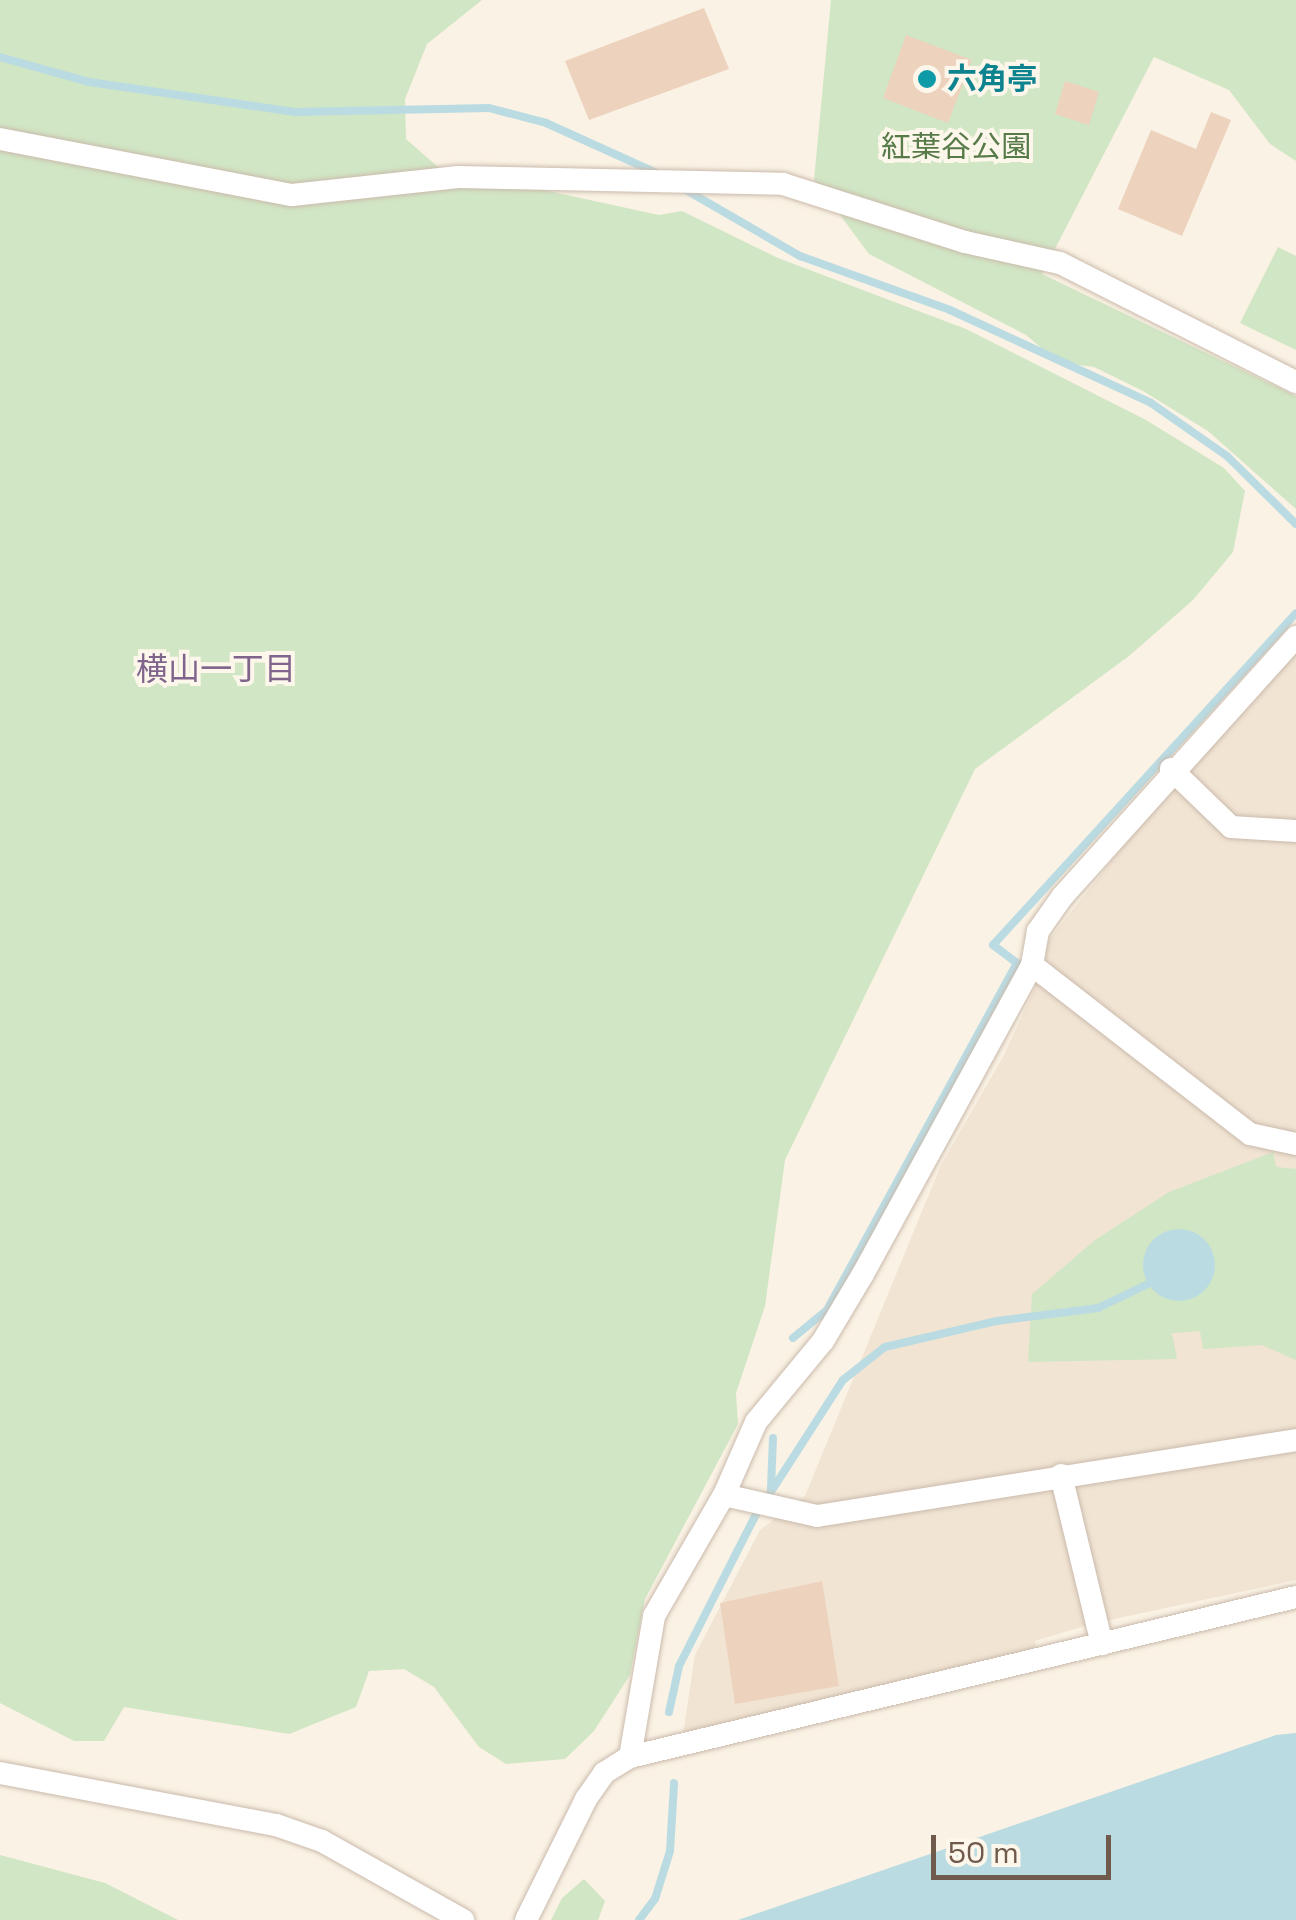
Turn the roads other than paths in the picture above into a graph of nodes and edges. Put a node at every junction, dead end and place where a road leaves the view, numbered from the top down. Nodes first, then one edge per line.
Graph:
1 (0, 139) edge
2 (1296, 382) edge
3 (1296, 637) edge
4 (1171, 769) junction
5 (1296, 831) edge
6 (1032, 965) junction
7 (1296, 1144) edge
8 (1296, 1440) edge
9 (1061, 1475) junction
10 (724, 1496) junction
11 (1296, 1597) edge
12 (1102, 1644) junction
13 (630, 1758) junction
14 (0, 1774) edge
15 (462, 1920) edge
16 (526, 1920) edge

1 - 2 street
3 - 4 street
4 - 5 street
4 - 6 street
6 - 7 street
6 - 10 street
8 - 9 street
9 - 10 street
9 - 12 street
10 - 13 street
11 - 12 street
12 - 13 street
13 - 16 street
14 - 15 street

